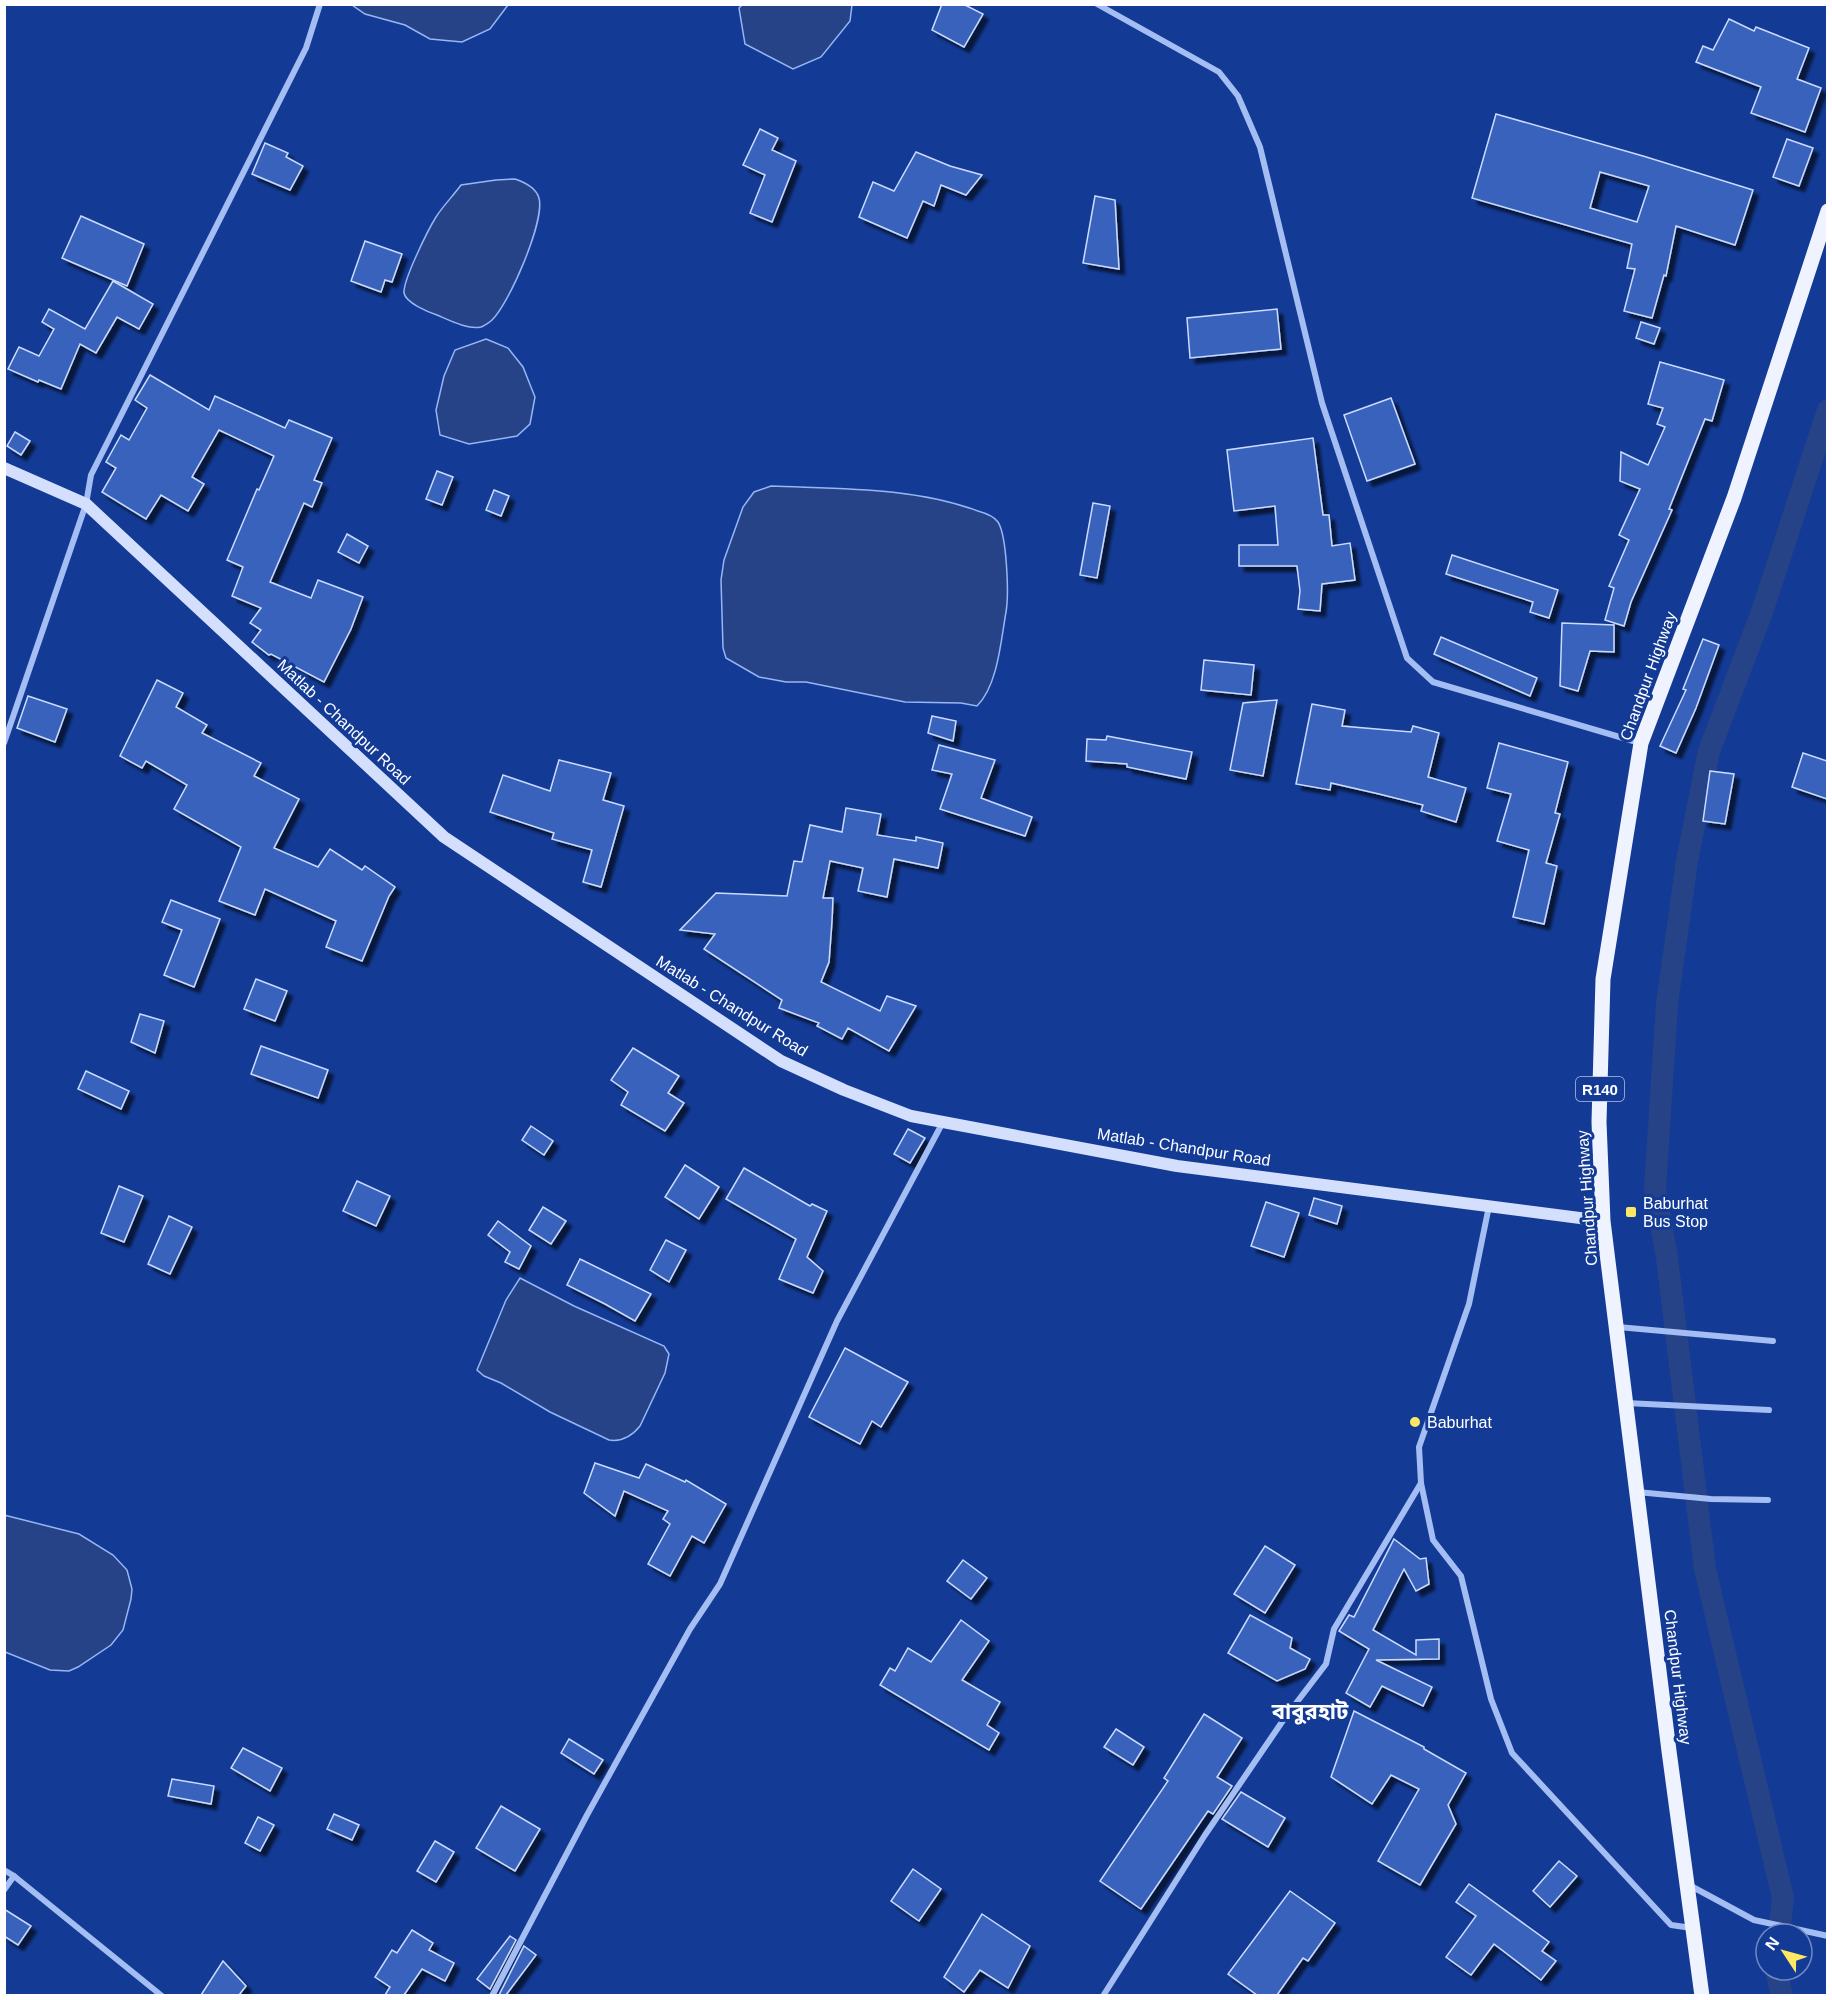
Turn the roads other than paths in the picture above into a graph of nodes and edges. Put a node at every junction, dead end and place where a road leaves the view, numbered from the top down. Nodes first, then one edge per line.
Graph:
1 (320, 4) edge
2 (1097, 4) edge
3 (1827, 211) edge
4 (4, 468) edge
5 (86, 504) junction
6 (4, 743) edge
7 (1641, 743) junction
8 (943, 1122) junction
9 (1489, 1206) junction
10 (1603, 1221) junction
11 (1616, 1327) junction
12 (1773, 1341) dead end
13 (1626, 1403) junction
14 (1769, 1410) dead end
15 (1420, 1484) junction
16 (1637, 1492) junction
17 (1768, 1500) dead end
18 (4, 1869) edge
19 (14, 1876) junction
20 (1687, 1885) junction
21 (4, 1890) edge
22 (1693, 1928) junction
23 (1826, 1936) edge
24 (162, 1995) edge
25 (492, 1995) edge
26 (1103, 1995) edge
27 (1702, 1995) edge

1 - 5 street
2 - 7 street
3 - 7 main road, Chandpur Highway / R140
4 - 5 main road, Matlab - Chandpur Road
5 - 6 street
5 - 8 main road, Matlab - Chandpur Road
7 - 10 main road, Chandpur Highway / R140
8 - 9 main road, Matlab - Chandpur Road
8 - 25 street
9 - 10 main road, Matlab - Chandpur Road
9 - 15 street
10 - 11 main road, Chandpur Highway / R140
11 - 12 street
11 - 13 main road, Chandpur Highway / R140
13 - 14 street
13 - 16 main road, Chandpur Highway / R140
15 - 22 street
15 - 26 street
16 - 17 street
16 - 20 main road, Chandpur Highway / R140
18 - 19 street
19 - 21 street
19 - 24 street
20 - 22 main road, Chandpur Highway / R140
20 - 23 street
22 - 27 main road, Chandpur Highway / R140

